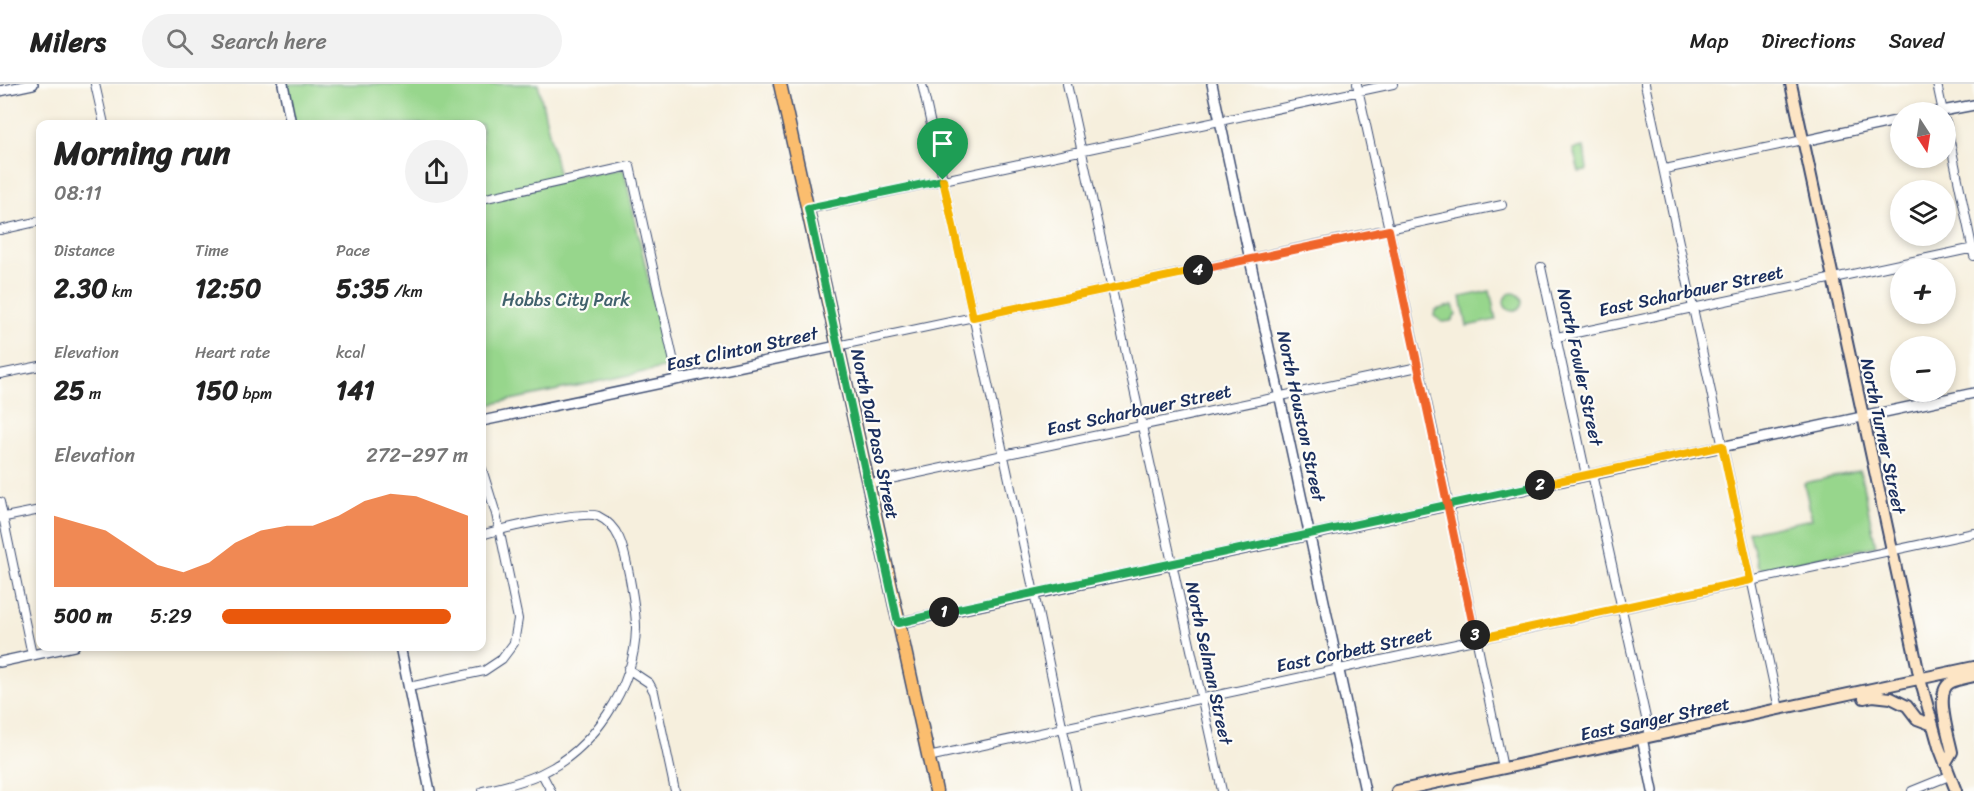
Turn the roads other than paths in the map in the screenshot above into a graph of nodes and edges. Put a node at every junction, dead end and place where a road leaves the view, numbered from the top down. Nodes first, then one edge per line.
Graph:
1 (33, 84) edge
2 (95, 84) edge
3 (283, 84) edge
4 (780, 84) edge
5 (922, 84) edge
6 (1066, 84) edge
7 (1212, 84) edge
8 (1393, 84) edge
9 (1645, 84) edge
10 (1791, 84) edge
11 (1937, 84) edge
12 (1358, 88) edge
13 (0, 91) edge
14 (1940, 102) edge
15 (1974, 105) edge
16 (1956, 109) edge
17 (103, 120) edge
18 (290, 120) edge
19 (1221, 121) junction
20 (1890, 122) edge
21 (1803, 140) junction
22 (1081, 150) junction
23 (1956, 168) edge
24 (1665, 169) junction
25 (943, 180) junction
26 (486, 198) edge
27 (1502, 205) dead end
28 (808, 208) junction
29 (36, 222) edge
30 (0, 230) edge
31 (1389, 230) junction
32 (1973, 251) edge
33 (1250, 259) junction
34 (1541, 267) dead end
35 (1832, 278) junction
36 (1113, 288) junction
37 (1694, 308) junction
38 (973, 317) junction
39 (1557, 337) junction
40 (837, 346) junction
41 (36, 367) edge
42 (1418, 367) junction
43 (0, 374) edge
44 (678, 380) junction
45 (1974, 393) edge
46 (1280, 397) junction
47 (1862, 417) junction
48 (486, 420) edge
49 (1143, 426) junction
50 (1722, 446) junction
51 (1004, 456) junction
52 (1589, 474) junction
53 (486, 483) edge
54 (867, 484) junction
55 (0, 502) edge
56 (1448, 504) junction
57 (36, 511) edge
58 (2, 518) edge
59 (500, 531) junction
60 (1974, 533) edge
61 (486, 534) edge
62 (1309, 534) junction
63 (1891, 551) junction
64 (1173, 564) junction
65 (1751, 580) junction
66 (1034, 593) junction
67 (1620, 608) junction
68 (898, 623) junction
69 (1476, 639) junction
70 (53, 651) edge
71 (401, 651) edge
72 (32, 656) junction
73 (0, 662) edge
74 (1974, 667) edge
75 (628, 669) junction
76 (1339, 669) junction
77 (1974, 676) edge
78 (1920, 679) junction
79 (409, 687) junction
80 (1202, 699) junction
81 (1794, 706) junction
82 (1779, 709) junction
83 (1933, 725) junction
84 (1062, 728) junction
85 (1646, 737) junction
86 (928, 757) junction
87 (1945, 764) junction
88 (1503, 768) junction
89 (542, 774) junction
90 (1949, 776) junction
91 (430, 791) edge
92 (483, 791) edge
93 (551, 791) edge
94 (675, 791) edge
95 (936, 791) edge
96 (1076, 791) edge
97 (1222, 791) edge
98 (1365, 791) edge
99 (1397, 791) edge
100 (1653, 791) edge
101 (1912, 791) edge
102 (1956, 791) edge

1 - 13 street
2 - 17 street
3 - 18 street
4 - 28 main road, North Dal Paso Street
5 - 25 street
6 - 22 street, North Selman Street
7 - 19 street, North Houston Street
8 - 12 street
9 - 24 street
10 - 21 main road, North Turner Street
11 - 14 street
12 - 19 street
12 - 31 street
15 - 16 street
19 - 22 street
19 - 33 street, North Houston Street
20 - 21 street
21 - 24 street
21 - 35 main road, North Turner Street
22 - 25 street
22 - 36 street, North Selman Street
23 - 32 street
24 - 37 street
25 - 28 street
25 - 38 street
26 - 44 street
27 - 31 street, East Clinton Street
28 - 40 main road, North Dal Paso Street
29 - 30 street
31 - 33 street, East Clinton Street
31 - 42 street
32 - 35 street, East Scharbauer Street
33 - 36 street, East Clinton Street
33 - 46 street, North Houston Street
34 - 39 street, North Fowler Street
35 - 37 street, East Scharbauer Street
35 - 47 main road, North Turner Street
36 - 38 street, East Clinton Street
36 - 49 street, North Selman Street
37 - 39 street, East Scharbauer Street
37 - 50 street
38 - 40 street, East Clinton Street
38 - 51 street
39 - 52 street, North Fowler Street
40 - 44 street, East Clinton Street
40 - 54 main road, North Dal Paso Street
41 - 43 street
42 - 46 street, East Scharbauer Street
42 - 56 street
44 - 48 street, East Clinton Street
45 - 47 street
46 - 49 street, East Scharbauer Street
46 - 62 street, North Houston Street
47 - 50 street
47 - 63 main road, North Turner Street
49 - 51 street, East Scharbauer Street
49 - 64 street, North Selman Street
50 - 52 street
50 - 65 street
51 - 54 street, East Scharbauer Street
51 - 66 street
52 - 56 street
52 - 67 street, North Fowler Street
53 - 59 street
54 - 68 main road, North Dal Paso Street
55 - 58 street
56 - 62 street
56 - 69 street
57 - 58 street
58 - 72 street
59 - 61 street
59 - 75 street
59 - 79 street
60 - 63 street, East Corbett Street
62 - 64 street
62 - 76 street, North Houston Street
63 - 65 street, East Corbett Street
63 - 78 main road, North Turner Street
64 - 66 street
64 - 80 street, North Selman Street
65 - 67 street, East Corbett Street
65 - 82 street
66 - 68 street
66 - 84 street
67 - 69 street, East Corbett Street
67 - 85 street, North Fowler Street
68 - 86 main road, North Dal Paso Street
69 - 76 street, East Corbett Street
69 - 88 street
70 - 72 street
71 - 79 street
72 - 73 street
74 - 78 main road, East Sanger Street
75 - 89 street
75 - 94 street
76 - 80 street, East Corbett Street
76 - 98 street, North Houston Street
77 - 87 main road
78 - 81 main road, East Sanger Street
78 - 83 main road, North Turner Street
79 - 91 street
80 - 84 street, East Corbett Street
80 - 97 street, North Selman Street
81 - 82 main road, East Sanger Street
81 - 83 main road
82 - 85 main road, East Sanger Street
83 - 87 main road, North Turner Street
84 - 86 street, East Corbett Street
84 - 96 street
85 - 88 main road, East Sanger Street
85 - 100 street, North Fowler Street
86 - 95 main road, North Dal Paso Street
87 - 90 main road, North Turner Street
88 - 99 main road, East Sanger Street
89 - 92 street
89 - 93 street
90 - 101 street
90 - 102 main road, North Turner Street

